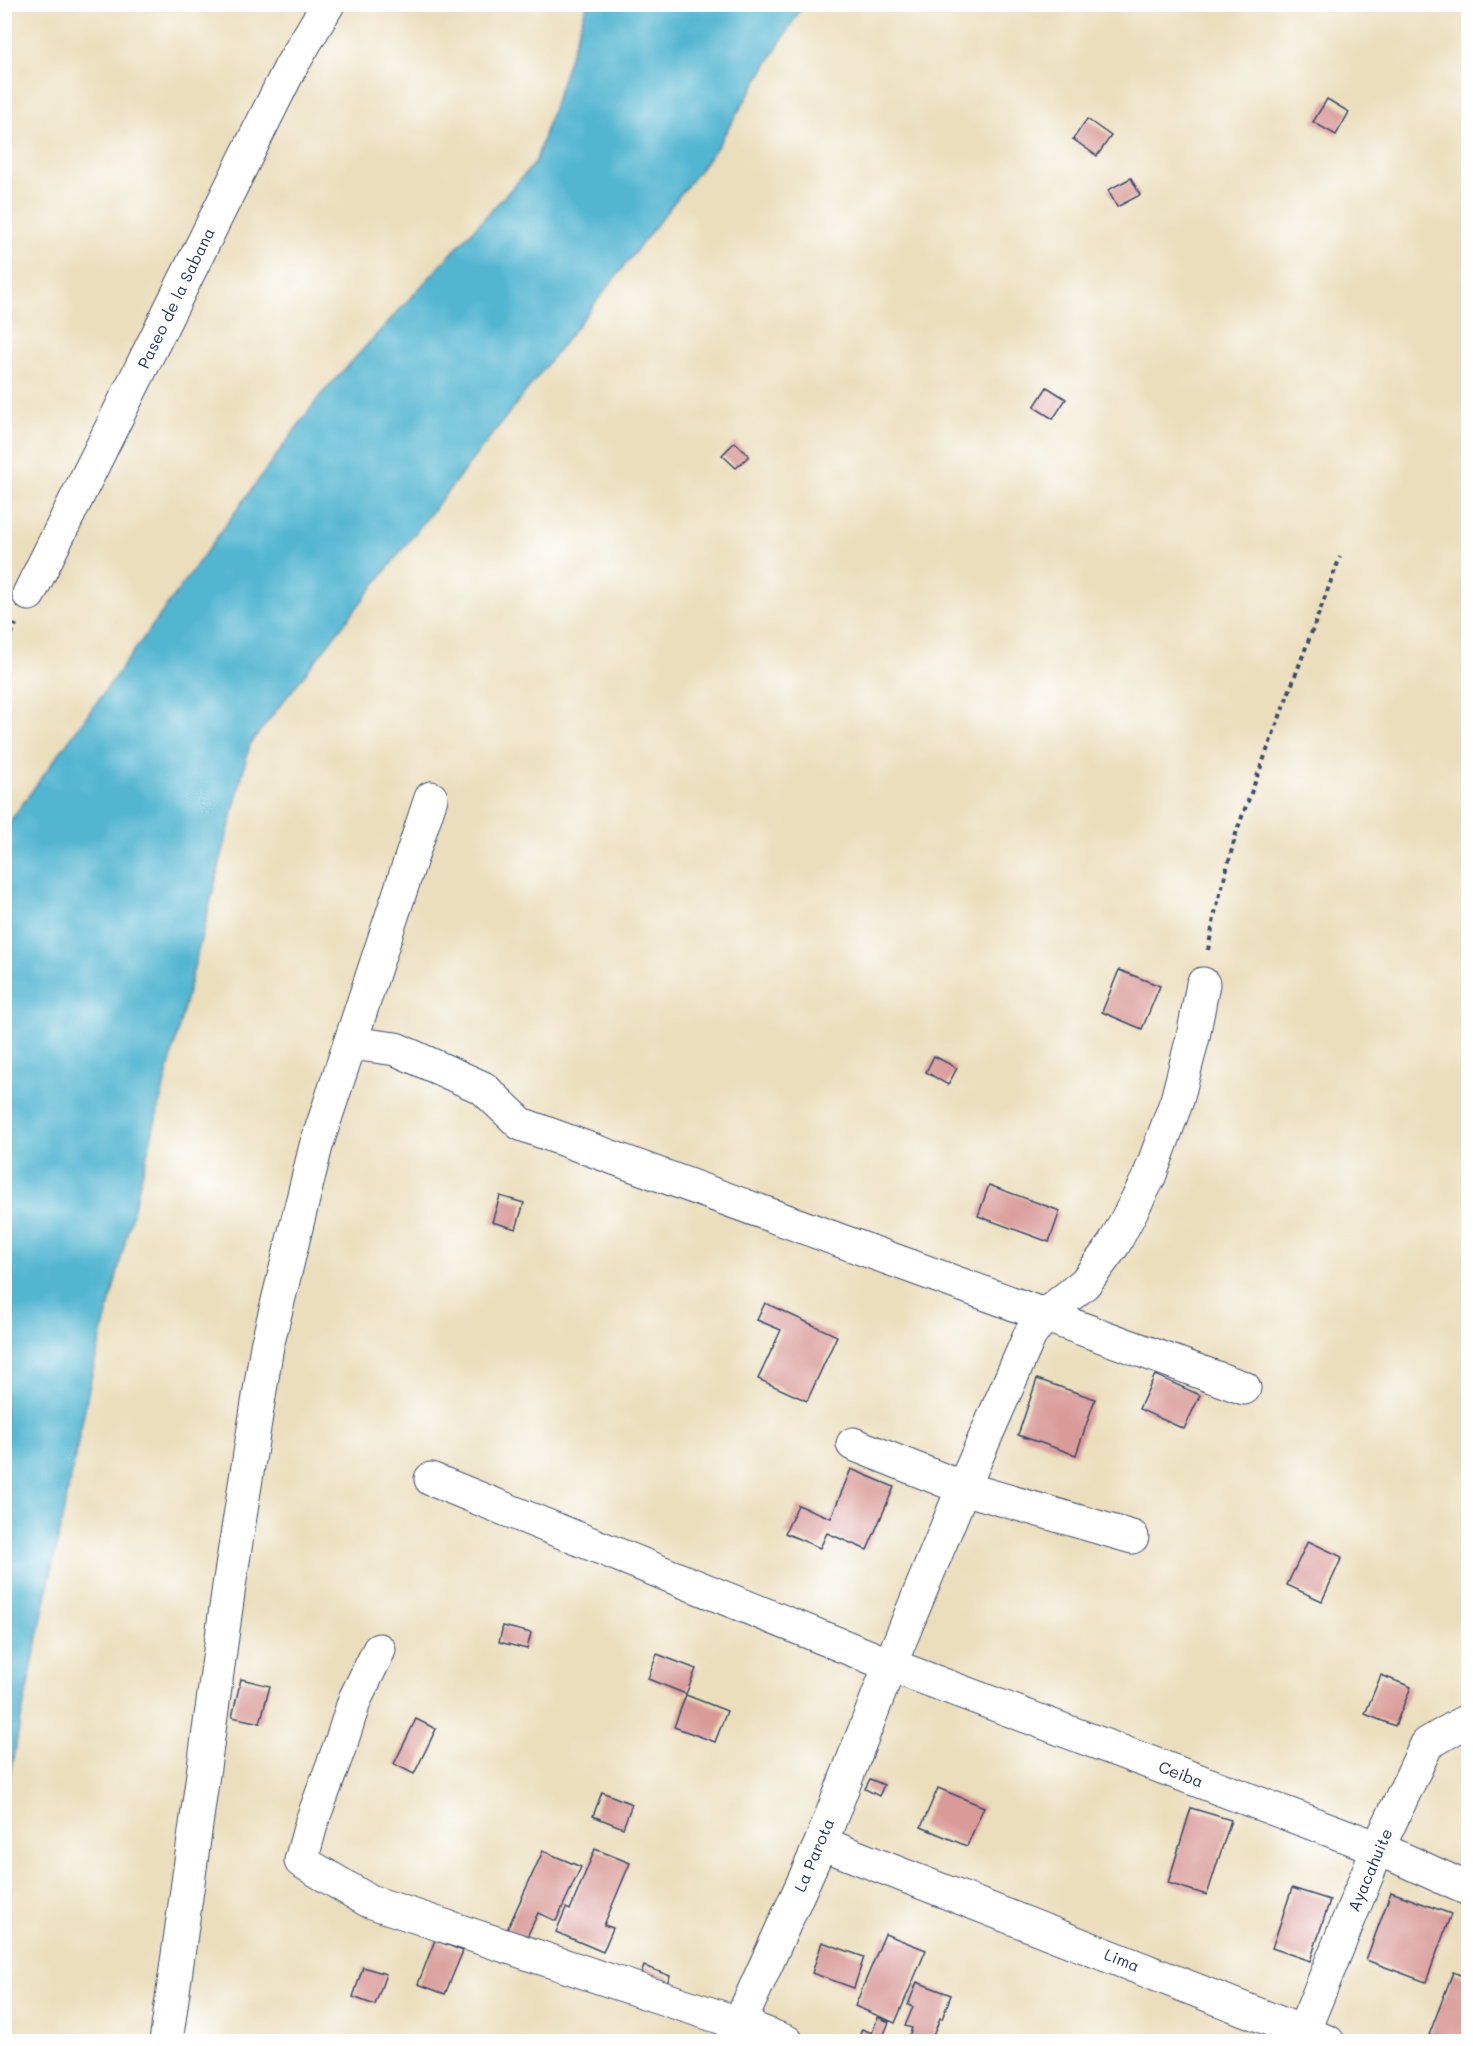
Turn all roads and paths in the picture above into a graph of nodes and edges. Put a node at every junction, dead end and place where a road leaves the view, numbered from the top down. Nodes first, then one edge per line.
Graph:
1 (328, 4) edge
2 (1341, 557) dead end
3 (29, 594) dead end
4 (431, 798) dead end
5 (1203, 984) joint
6 (351, 1043) junction
7 (1045, 1315) junction
8 (1244, 1388) dead end
9 (853, 1444) dead end
10 (431, 1479) dead end
11 (963, 1488) junction
12 (1132, 1537) dead end
13 (379, 1650) dead end
14 (890, 1665) junction
15 (1468, 1720) edge
16 (821, 1843) junction
17 (1378, 1848) junction
18 (1468, 1890) edge
19 (734, 2032) edge
20 (1310, 2038) edge
21 (174, 2039) edge
22 (787, 2042) edge

1 - 3 street, Paseo de la Sabana
2 - 5 path
4 - 6 street
5 - 7 street, La Parota
6 - 7 street
6 - 21 street
7 - 8 street
7 - 11 street, La Parota
9 - 11 street
10 - 14 street, Ceiba
11 - 12 street
11 - 14 street, La Parota
13 - 19 street
14 - 16 street, La Parota
14 - 17 street, Ceiba
15 - 17 street, Ayacahuite
16 - 19 street, La Parota
16 - 20 street, Lima
17 - 18 street, Ceiba
17 - 20 street, Ayacahuite
19 - 22 street

